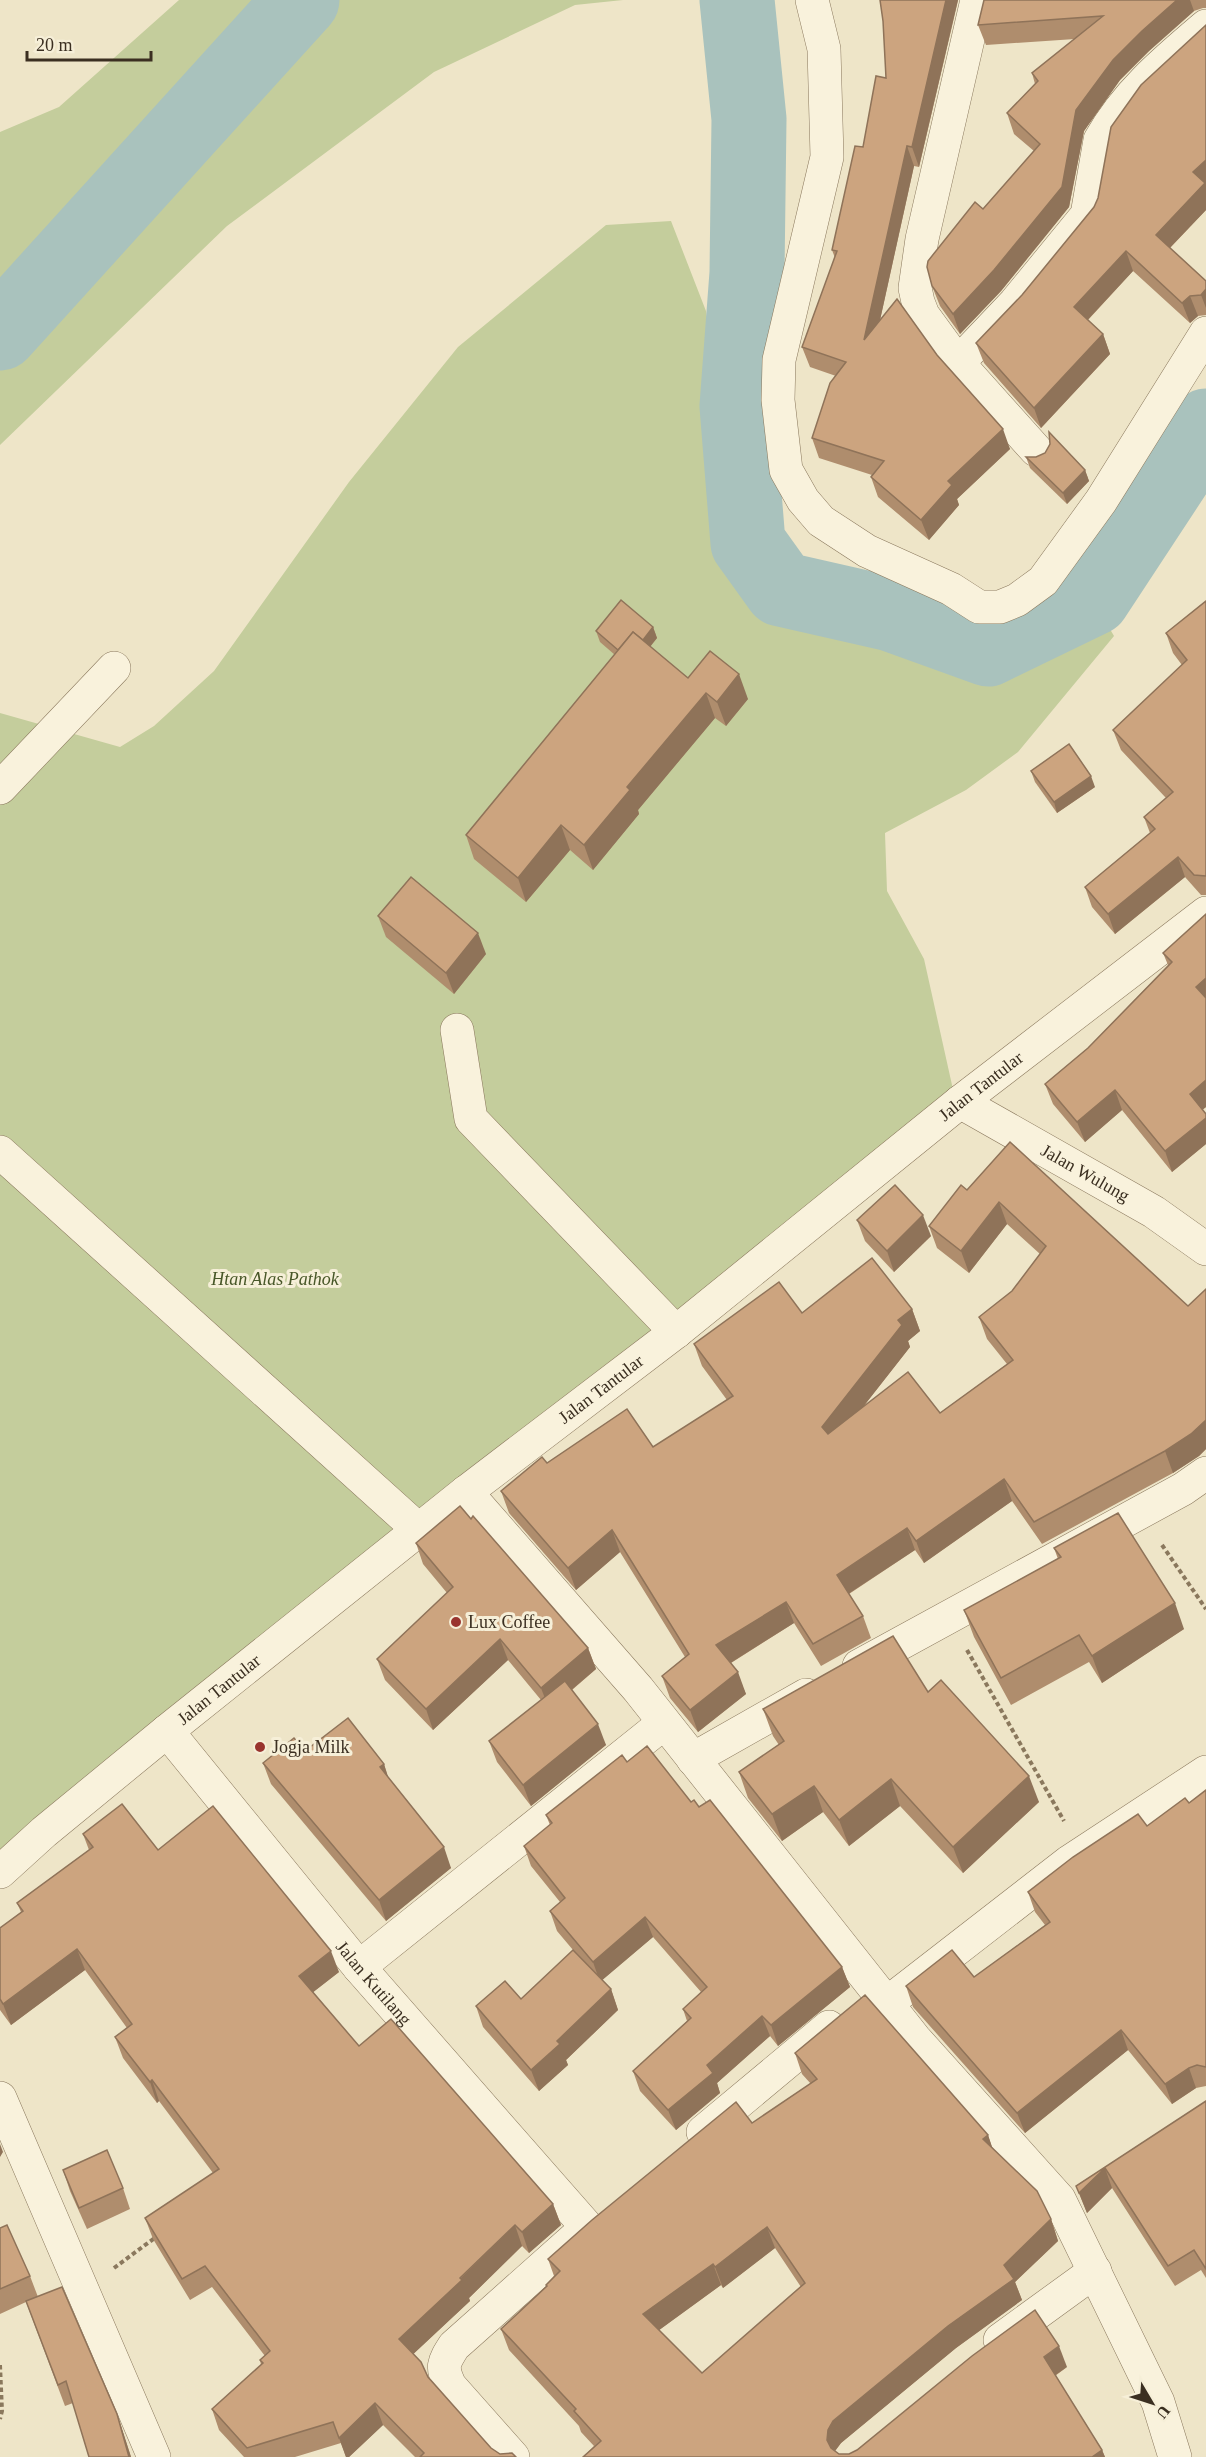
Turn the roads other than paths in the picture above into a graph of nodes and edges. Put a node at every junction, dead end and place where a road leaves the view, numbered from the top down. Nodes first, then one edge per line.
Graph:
1 (812, 0) edge
2 (977, 0) edge
3 (1206, 26) edge
4 (1206, 333) edge
5 (958, 363) junction
6 (1036, 450) dead end
7 (114, 668) dead end
8 (0, 788) edge
9 (1206, 913) edge
10 (457, 1030) dead end
11 (960, 1102) junction
12 (0, 1152) edge
13 (1206, 1249) edge
14 (676, 1332) junction
15 (1206, 1473) edge
16 (466, 1492) junction
17 (419, 1530) junction
18 (664, 1723) junction
19 (167, 1731) junction
20 (693, 1759) junction
21 (1206, 1772) edge
22 (0, 1872) edge
23 (359, 1967) junction
24 (866, 2003) junction
25 (0, 2098) edge
26 (677, 2153) edge
27 (1088, 2180) edge
28 (1059, 2199) junction
29 (614, 2205) edge
30 (587, 2227) junction
31 (1095, 2271) junction
32 (978, 2355) edge
33 (154, 2457) edge
34 (513, 2457) edge
35 (1175, 2457) edge

1 - 4 street
2 - 5 street
3 - 5 street
5 - 6 street
7 - 8 street
9 - 11 street, Jalan Tantular
10 - 14 street
11 - 13 street, Jalan Wulung
11 - 14 street, Jalan Tantular
12 - 17 street
14 - 16 street, Jalan Tantular
15 - 20 street
16 - 17 street, Jalan Tantular
16 - 18 street
17 - 19 street, Jalan Tantular
18 - 20 street
18 - 23 street
19 - 22 street, Jalan Tantular
19 - 23 street, Jalan Kutilang
20 - 24 street
21 - 24 street
23 - 30 street, Jalan Kutilang
24 - 26 street
24 - 28 street
25 - 33 street
27 - 28 street
28 - 31 street
29 - 30 street
30 - 34 street
31 - 32 street
31 - 35 street

